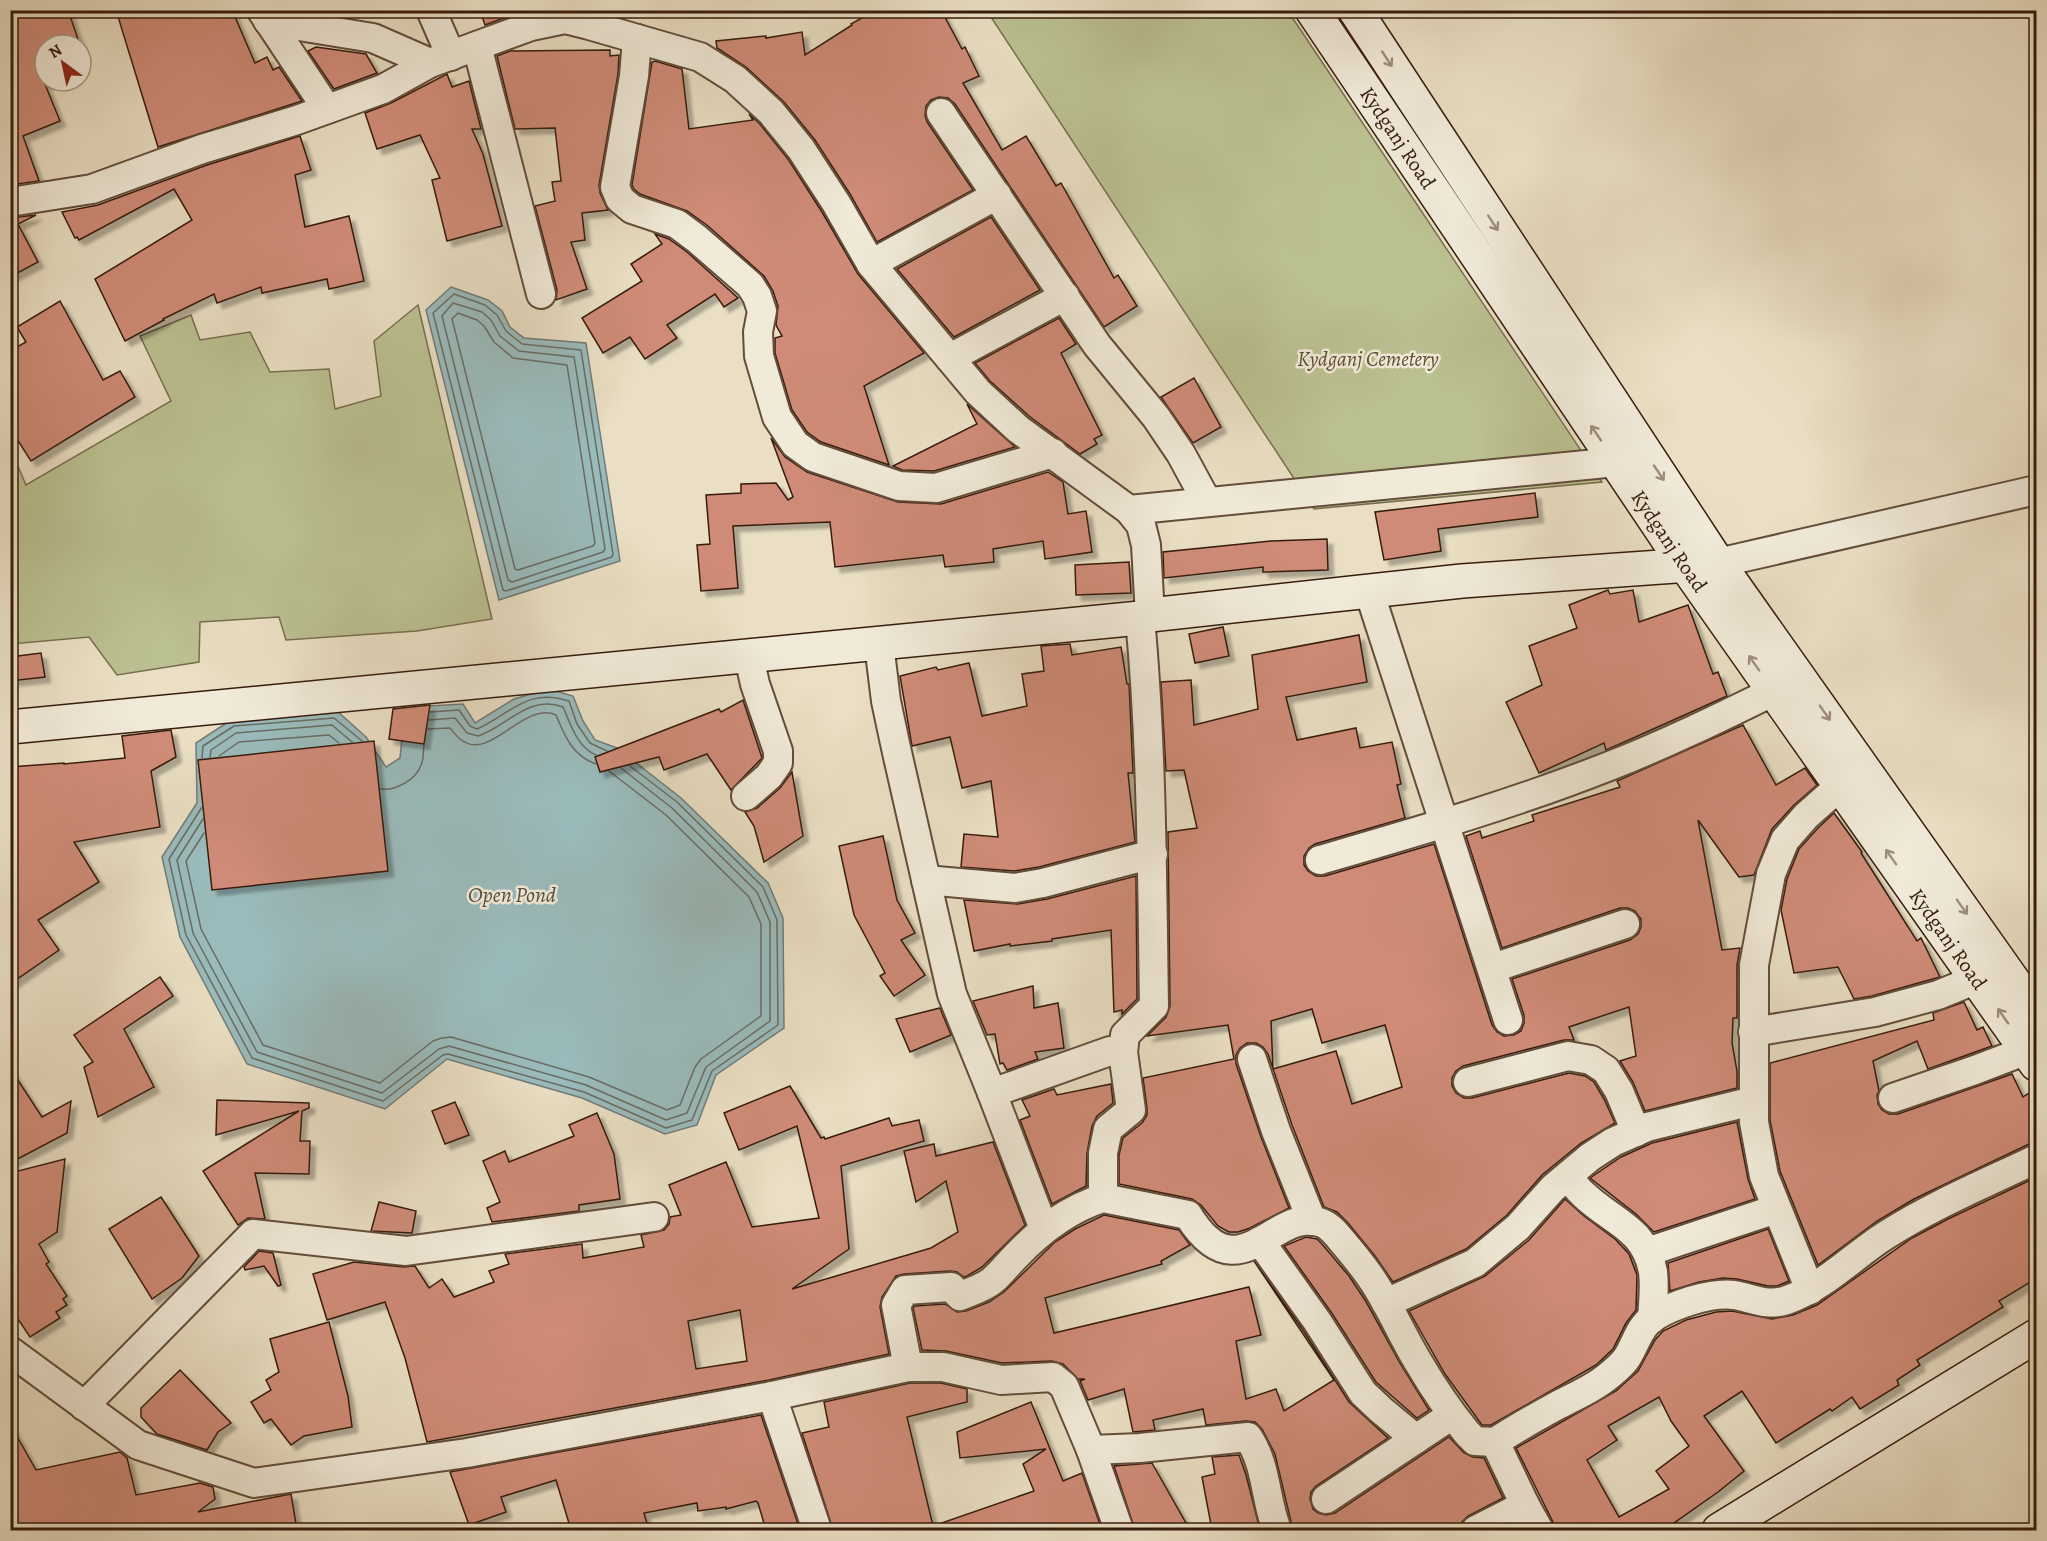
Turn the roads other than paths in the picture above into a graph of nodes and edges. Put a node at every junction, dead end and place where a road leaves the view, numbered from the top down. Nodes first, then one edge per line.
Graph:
1 (431, 10) edge
2 (1312, 10) edge
3 (1355, 10) edge
4 (265, 16) edge
5 (637, 39) junction
6 (453, 55) junction
7 (327, 109) junction
8 (941, 113) dead end
9 (997, 195) junction
10 (10, 202) edge
11 (871, 264) junction
12 (541, 294) dead end
13 (1065, 296) junction
14 (950, 358) junction
15 (1053, 453) junction
16 (1616, 462) junction
17 (2037, 490) edge
18 (1207, 502) junction
19 (1139, 527) junction
20 (1718, 562) junction
21 (1685, 565) junction
22 (1369, 591) junction
23 (1145, 617) junction
24 (879, 644) junction
25 (749, 657) junction
26 (1774, 691) junction
27 (10, 727) edge
28 (1841, 785) junction
29 (746, 796) dead end
30 (1446, 824) junction
31 (1153, 854) junction
32 (1320, 860) dead end
33 (926, 880) junction
34 (1625, 924) dead end
35 (1493, 968) junction
36 (1977, 979) junction
37 (2037, 1012) edge
38 (1508, 1020) dead end
39 (1754, 1032) junction
40 (1123, 1052) junction
41 (2032, 1057) edge
42 (1252, 1059) dead end
43 (1468, 1082) dead end
44 (992, 1093) junction
45 (1893, 1098) dead end
46 (1753, 1101) junction
47 (1636, 1132) junction
48 (2037, 1160) edge
49 (1568, 1176) junction
50 (1103, 1198) junction
51 (1776, 1209) junction
52 (654, 1217) dead end
53 (1312, 1221) junction
54 (1044, 1228) junction
55 (1260, 1240) junction
56 (1647, 1252) junction
57 (1810, 1290) junction
58 (1386, 1303) junction
59 (1652, 1318) junction
60 (2037, 1336) edge
61 (10, 1351) edge
62 (908, 1367) junction
63 (772, 1396) junction
64 (84, 1406) junction
65 (1452, 1415) junction
66 (1416, 1439) junction
67 (1495, 1442) junction
68 (1091, 1450) junction
69 (1326, 1499) dead end
70 (1525, 1505) junction
71 (817, 1530) edge
72 (1119, 1530) edge
73 (1277, 1530) edge
74 (1476, 1530) edge
75 (1539, 1530) edge
76 (1719, 1530) edge

1 - 6 street
16 -> 2 main road, Kydganj Road
3 -> 20 main road, Kydganj Road
4 - 6 street
4 - 7 street
5 - 6 street
5 - 11 street
5 - 15 street
6 - 7 street
6 - 12 street
7 - 10 street
8 - 9 street
9 - 11 street
9 - 13 street
11 - 14 street
13 - 14 street
13 - 18 street
14 - 15 street
15 - 19 street
16 - 18 street
16 - 21 main road, Kydganj Road
17 - 20 street
18 - 19 street
19 - 23 street
20 - 21 main road
20 -> 37 main road, Kydganj Road
21 - 22 main road
26 -> 21 main road, Kydganj Road
22 - 23 main road
22 - 30 street
23 - 24 main road
23 - 31 street
24 - 25 main road
24 - 33 street
25 - 27 main road
25 - 29 street
26 - 28 main road, Kydganj Road
26 - 30 street
36 -> 28 main road, Kydganj Road
28 - 39 street
30 - 32 street
30 - 35 street
31 - 33 street
31 - 40 street
33 - 44 street
34 - 35 street
35 - 38 street
36 - 39 street
41 -> 36 main road, Kydganj Road
39 - 46 street
40 - 44 street
40 - 50 street
41 - 45 street
42 - 53 street
43 - 47 street
44 - 54 street
46 - 47 street
46 - 51 street
47 - 49 street
48 - 57 street
49 - 56 street
49 - 58 street
50 - 54 street
50 - 55 street
51 - 56 street
51 - 57 street
52 - 64 street
53 - 55 street
53 - 58 street
54 - 62 street
55 - 66 street
56 - 59 street
57 - 59 street
58 - 65 street
59 - 67 street
60 - 76 main road
61 - 64 street
62 - 63 street
62 - 68 street
63 - 64 street
63 - 71 street
65 - 66 street
65 - 67 street
66 - 69 street
67 - 70 street
68 - 72 street
68 - 73 street
70 - 74 street
70 - 75 street

